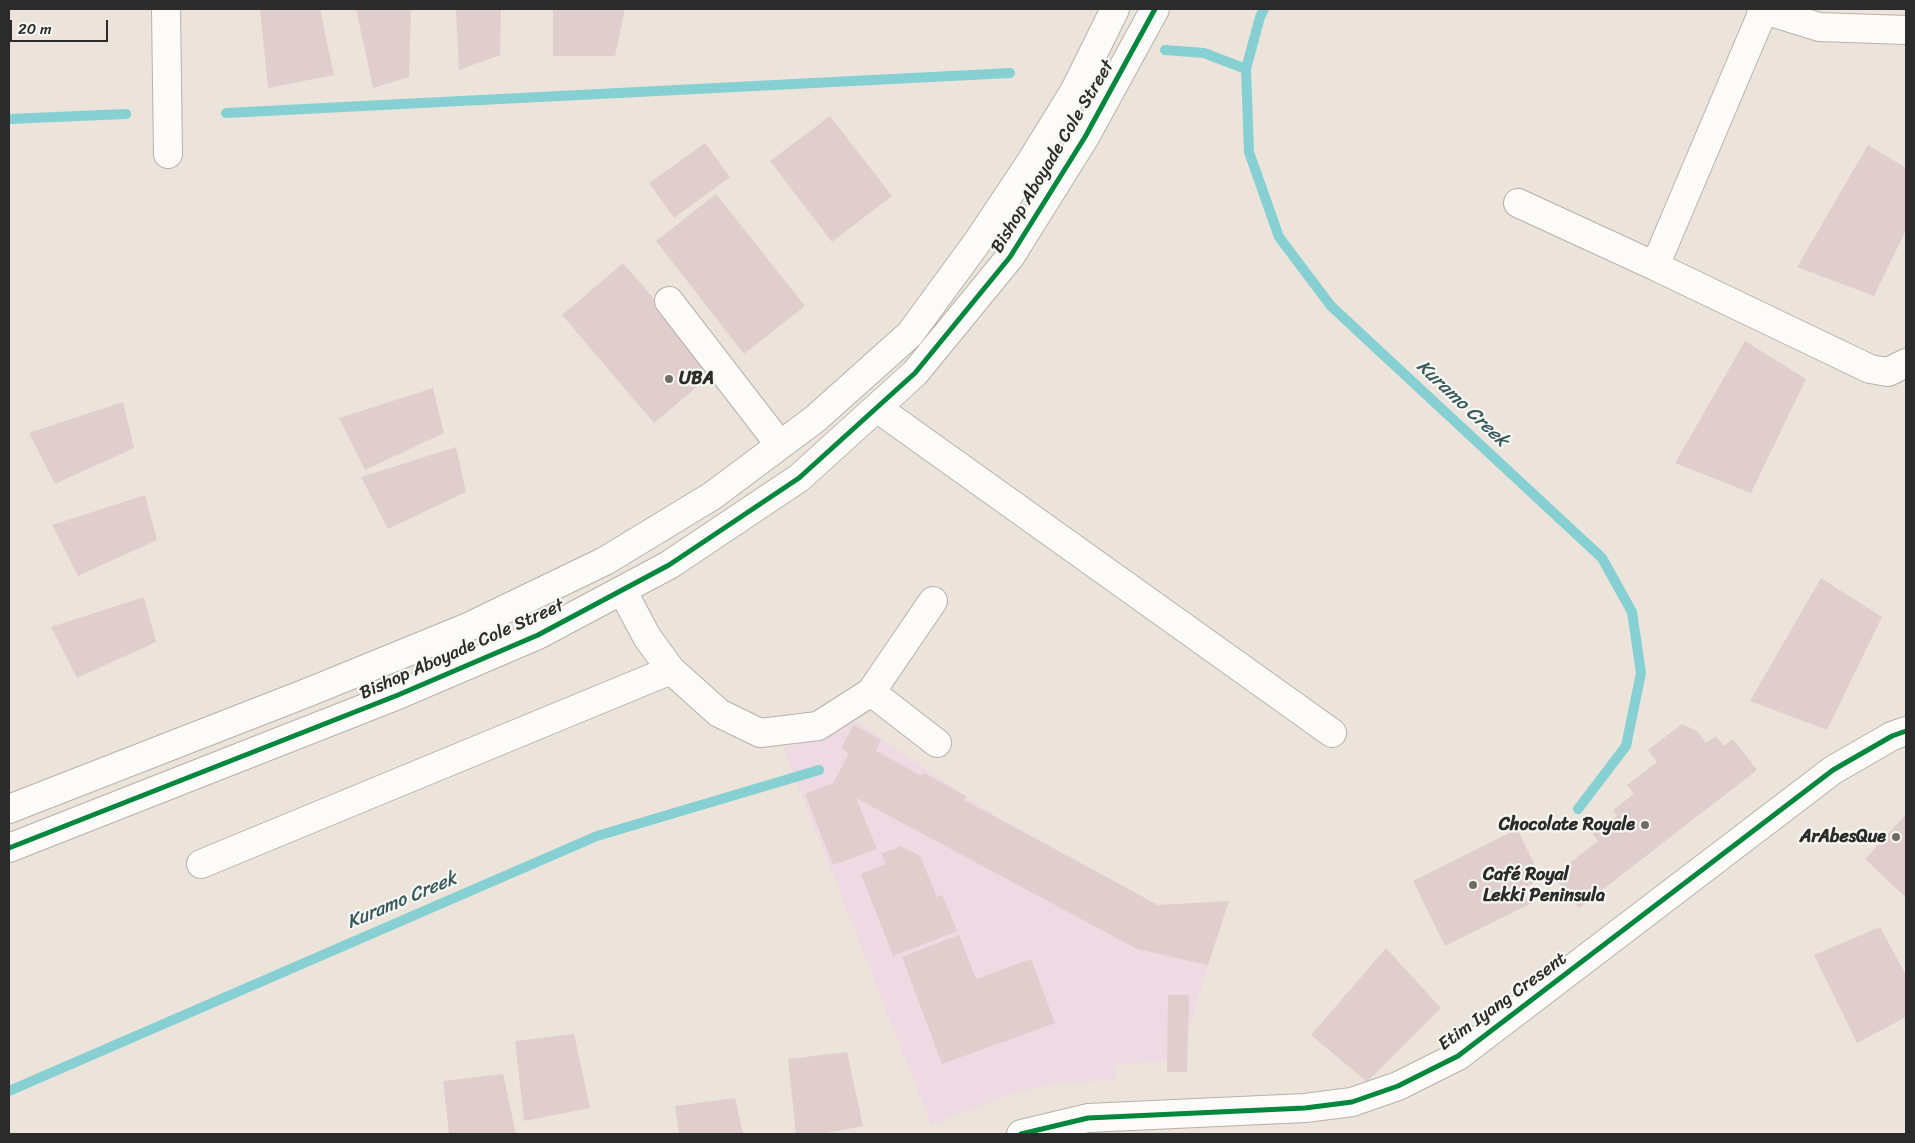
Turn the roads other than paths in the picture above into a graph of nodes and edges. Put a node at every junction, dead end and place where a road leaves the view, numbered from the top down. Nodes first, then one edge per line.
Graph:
1 (166, 9) edge
2 (1115, 9) edge
3 (1155, 9) edge
4 (1763, 9) edge
5 (1906, 30) edge
6 (168, 154) dead end
7 (1518, 203) dead end
8 (1655, 266) junction
9 (669, 301) dead end
10 (1906, 363) edge
11 (876, 408) junction
12 (780, 445) junction
13 (622, 590) junction
14 (934, 601) dead end
15 (670, 670) junction
16 (871, 692) junction
17 (1906, 731) edge
18 (1332, 733) dead end
19 (937, 743) dead end
20 (9, 809) edge
21 (9, 848) edge
22 (201, 864) dead end
23 (1021, 1134) edge

1 - 6 street
2 - 12 street, Bishop Aboyade Cole Street
3 - 11 street, Bishop Aboyade Cole Street
4 - 5 street
4 - 8 street
7 - 8 street
8 - 10 street
9 - 12 street
11 - 13 street, Bishop Aboyade Cole Street
11 - 18 street
12 - 20 street, Bishop Aboyade Cole Street
13 - 15 street
13 - 21 street, Bishop Aboyade Cole Street
14 - 16 street
15 - 16 street
15 - 22 street
16 - 19 street
17 - 23 street, Etim Iyang Cresent

